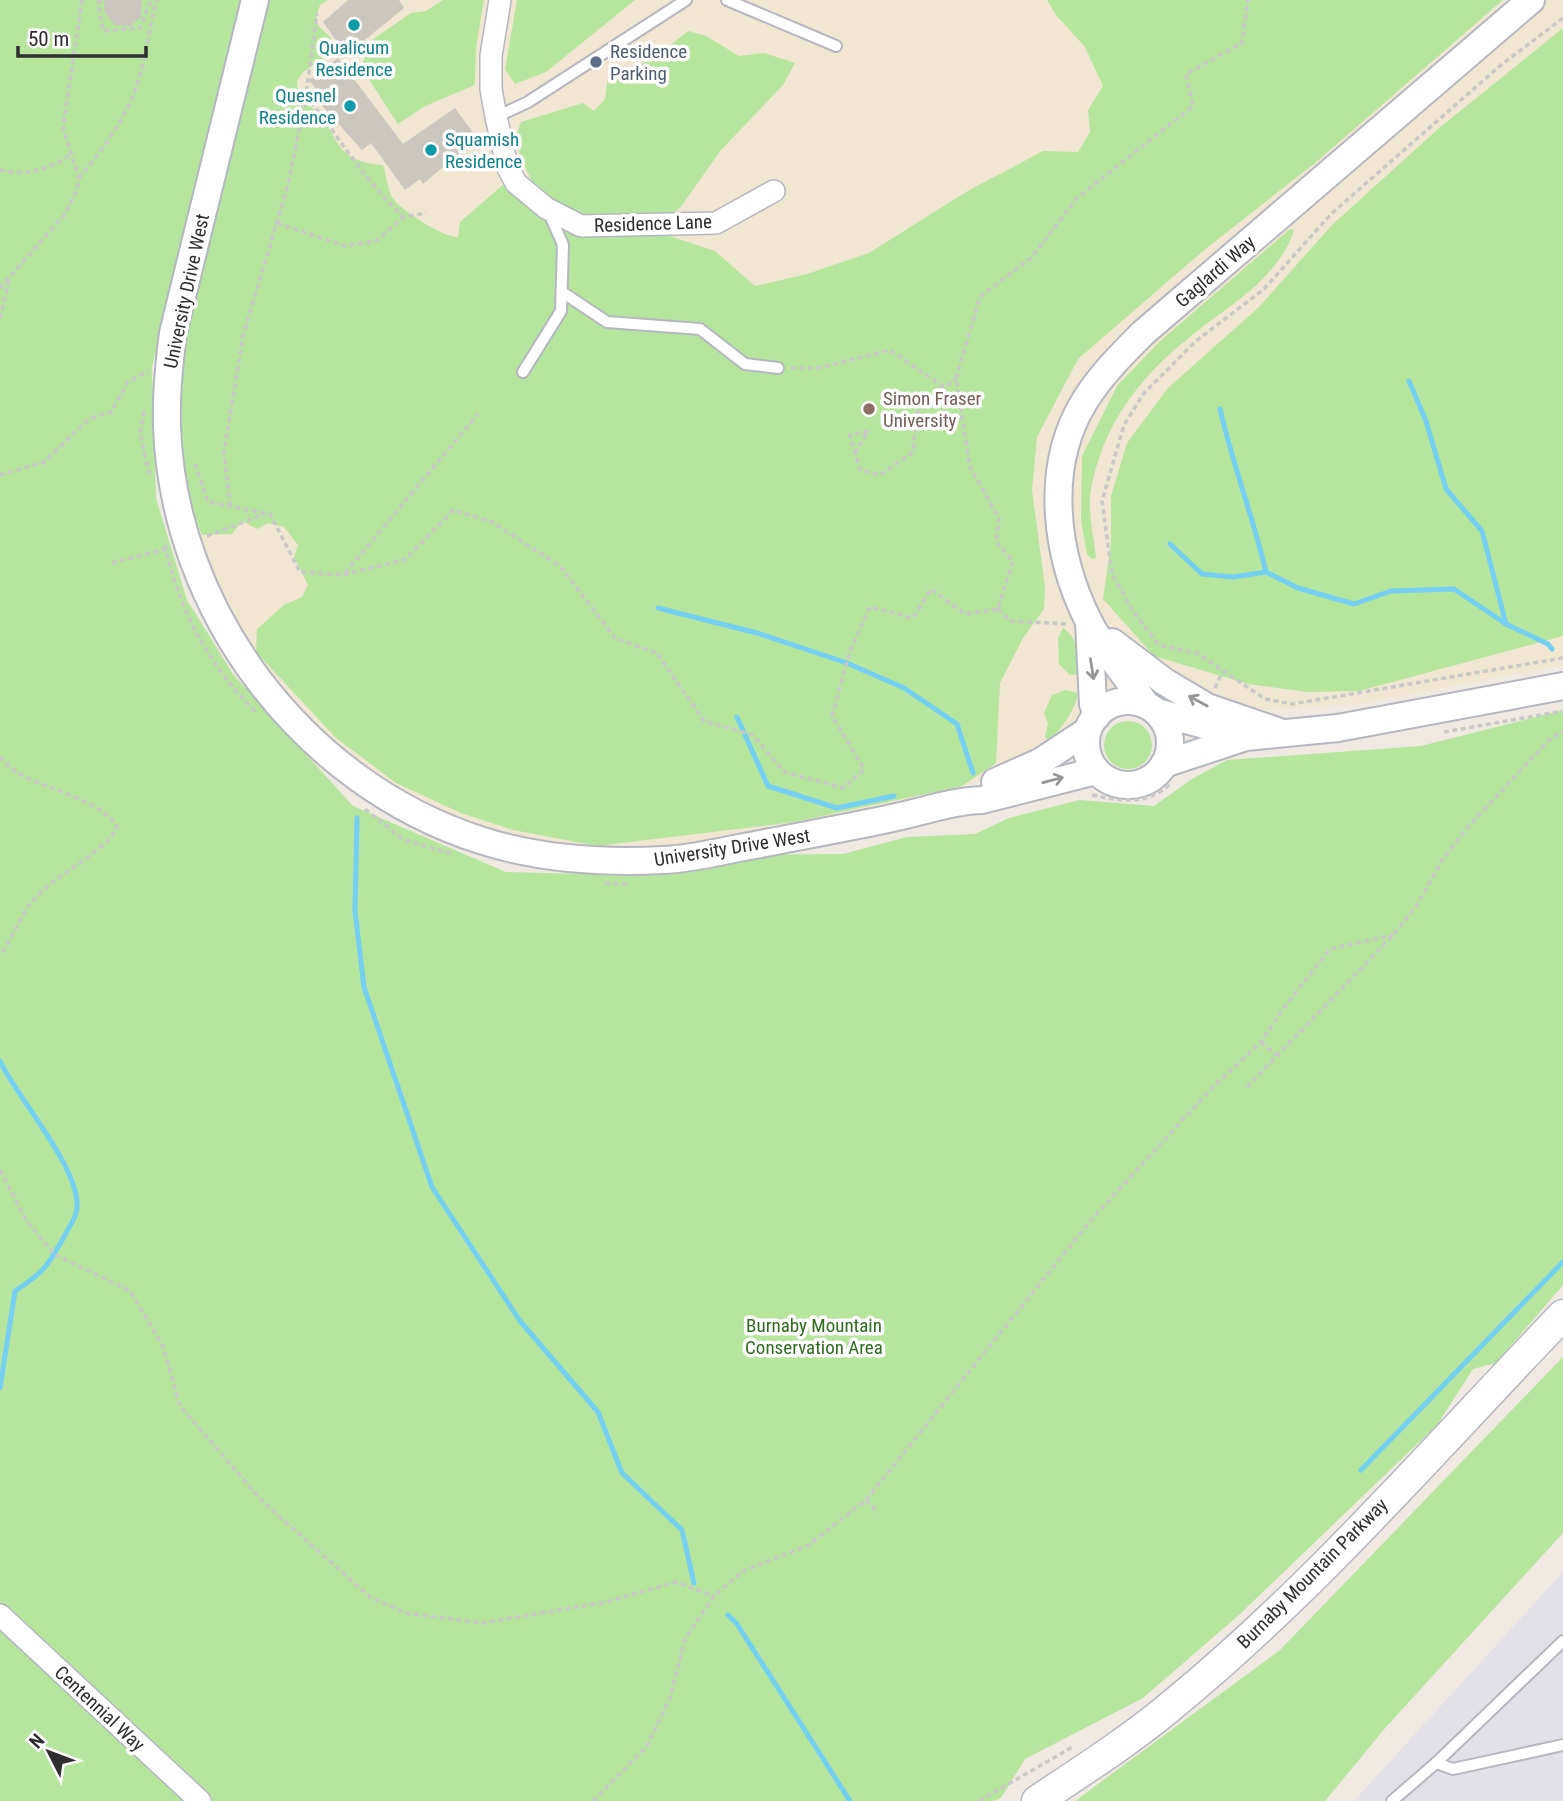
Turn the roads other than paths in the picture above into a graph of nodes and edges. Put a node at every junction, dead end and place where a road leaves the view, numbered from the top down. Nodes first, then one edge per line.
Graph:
1 (255, 0) edge
2 (500, 0) edge
3 (685, 0) edge
4 (727, 0) edge
5 (1531, 0) edge
6 (836, 46) dead end
7 (496, 117) junction
8 (774, 191) dead end
9 (546, 208) junction
10 (562, 292) junction
11 (778, 368) road end
12 (523, 372) dead end
13 (1089, 623) junction
14 (1563, 686) edge
15 (1152, 709) junction
16 (1092, 723) junction
17 (1285, 734) junction
18 (1246, 737) junction
19 (1169, 772) junction
20 (1092, 783) junction
21 (963, 800) junction
22 (1563, 1315) edge
23 (0, 1615) edge
24 (1563, 1642) edge
25 (1563, 1745) edge
26 (1436, 1763) junction
27 (200, 1801) edge
28 (1037, 1801) edge
29 (1392, 1801) edge

1 - 21 street, University Drive West
2 - 7 street, Residence Lane
3 - 7 lane
4 - 6 lane
5 - 13 street, Gaglardi Way
7 - 9 street, Residence Lane
8 - 9 street, Residence Lane
9 - 10 lane
10 - 11 lane
10 - 12 lane
13 - 15 street, Gaglardi Way
13 -> 16 street, Gaglardi Way
17 -> 13 street
14 - 17 street
15 - 16 street
15 - 18 street
15 - 19 street
16 - 20 street
16 - 21 street, University Drive West
17 - 18 street
18 - 19 street
19 - 20 street
21 -> 20 street, University Drive West
22 - 28 main road, Burnaby Mountain Parkway
23 - 27 street, Centennial Way
24 - 26 lane
25 - 26 lane
26 - 29 lane

